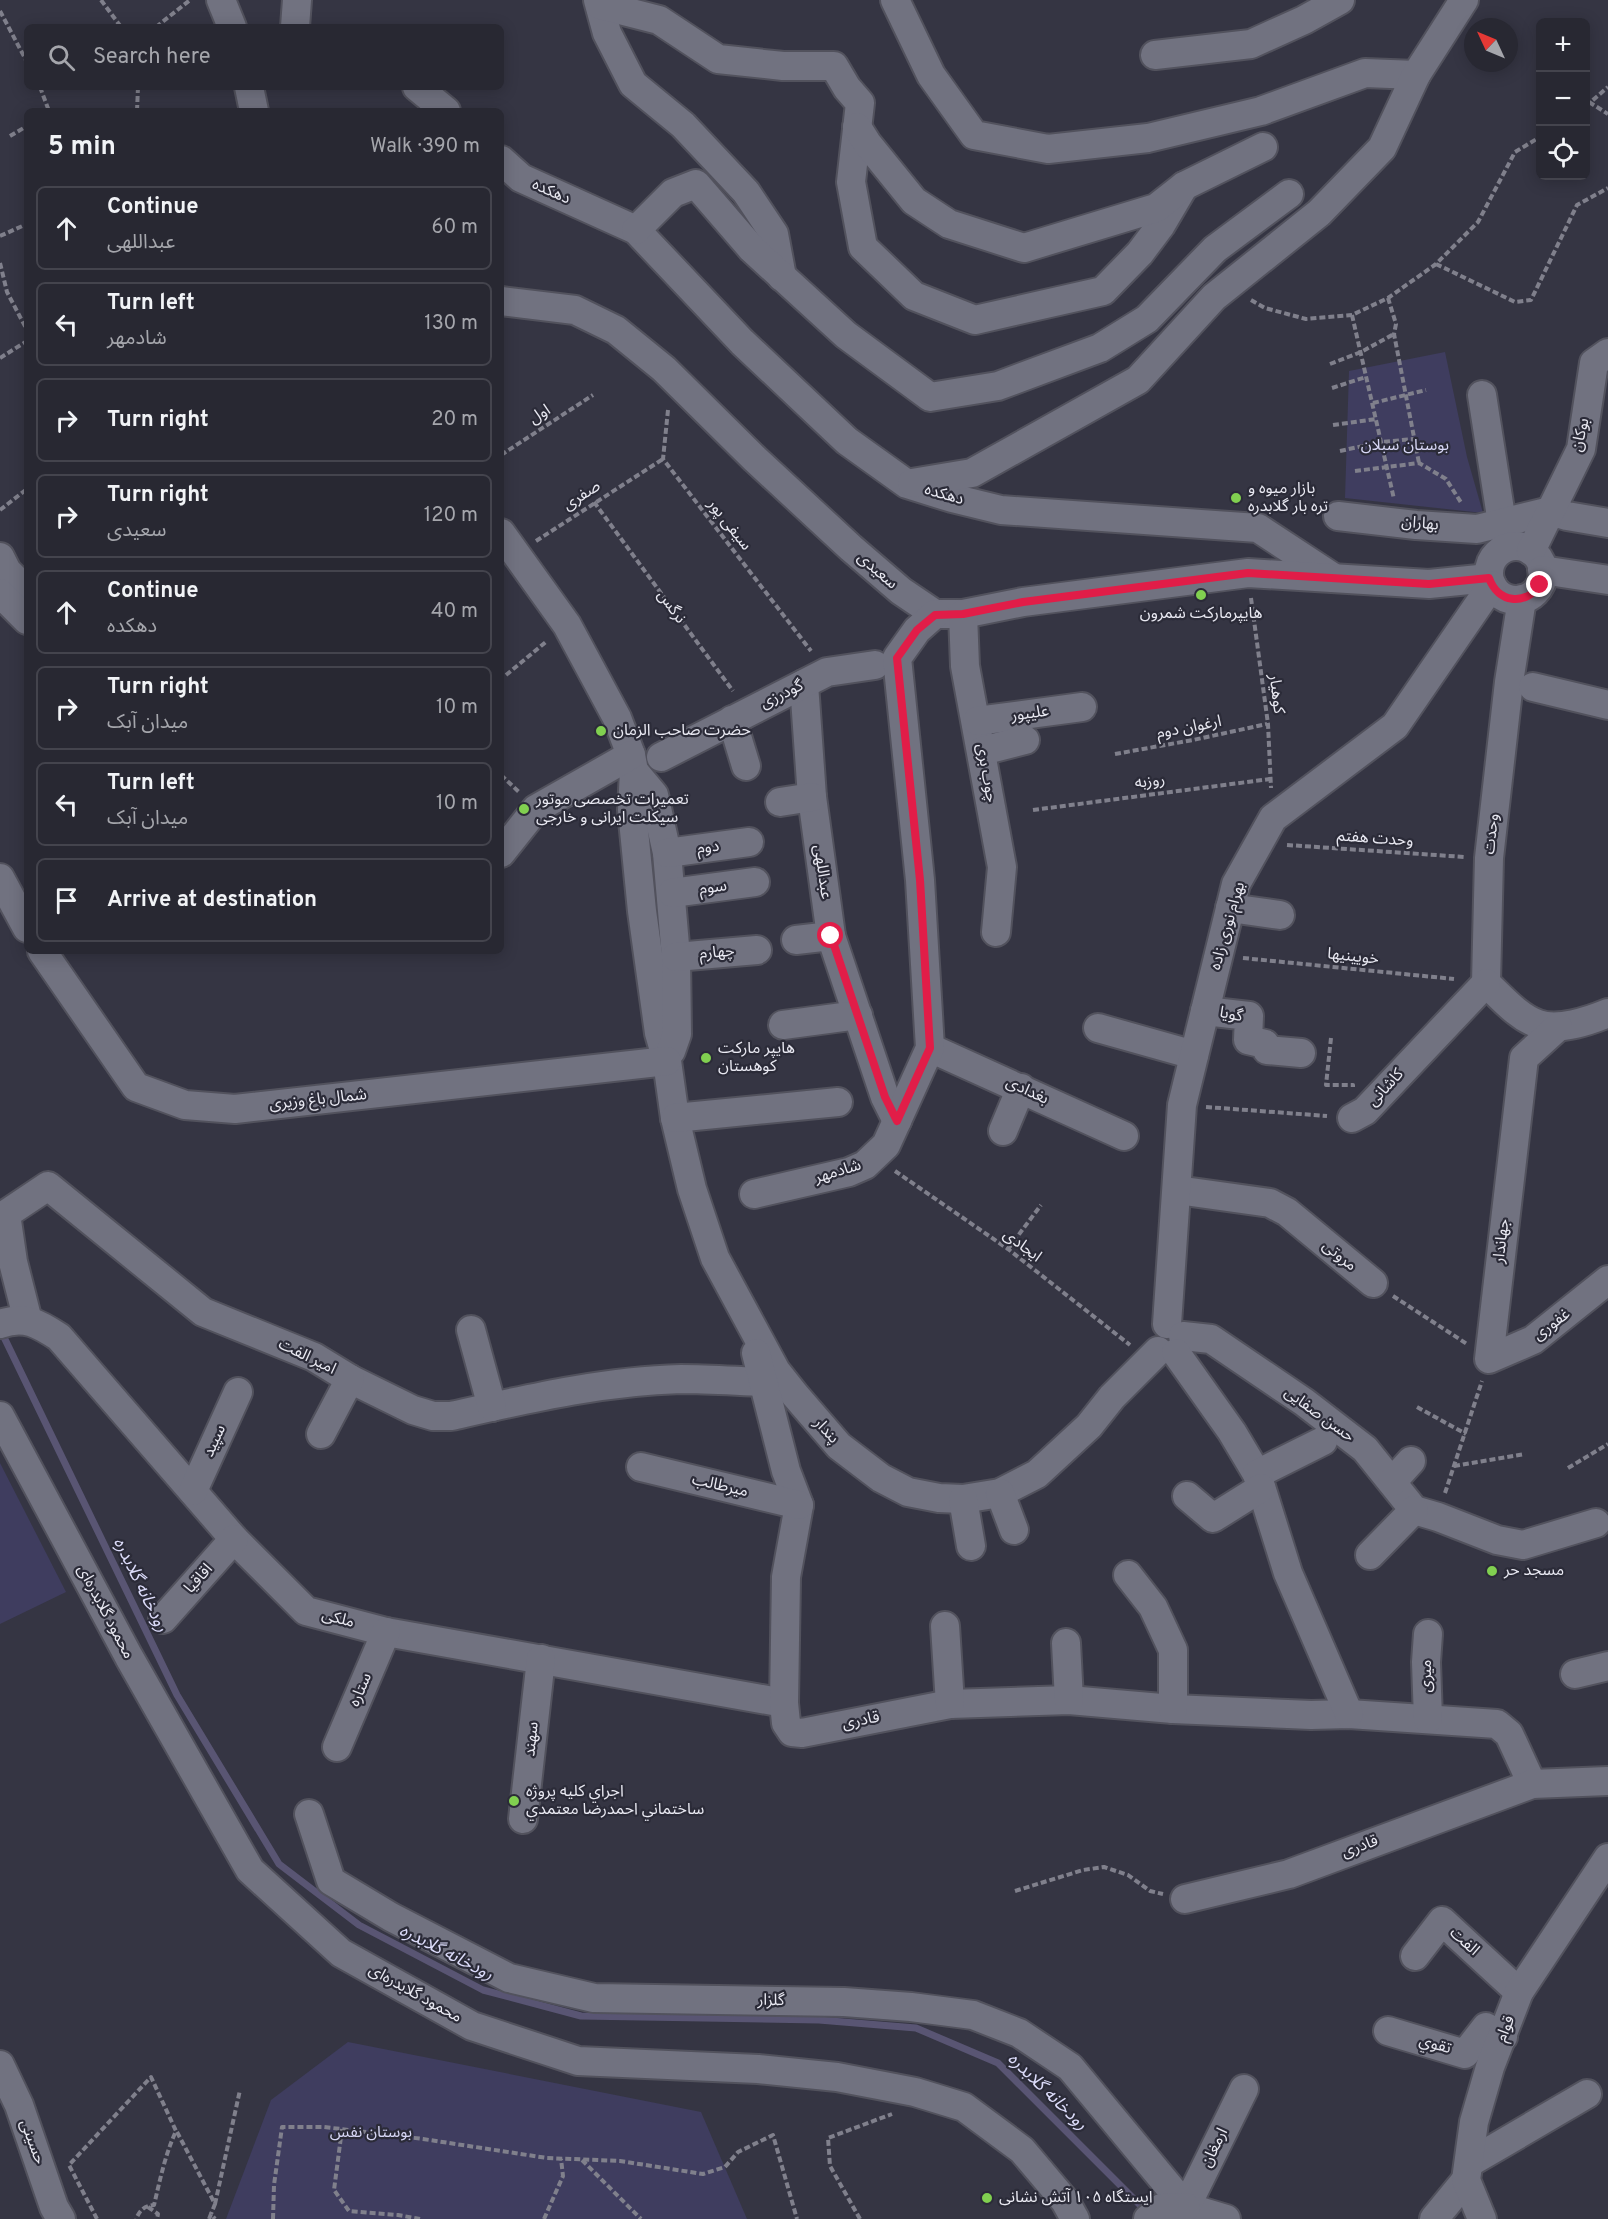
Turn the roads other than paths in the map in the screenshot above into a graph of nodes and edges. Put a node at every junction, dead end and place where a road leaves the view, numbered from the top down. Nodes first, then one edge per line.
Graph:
1 (221, 0) edge
2 (297, 0) edge
3 (895, 0) edge
4 (1340, 0) edge
5 (1464, 0) edge
6 (599, 3) edge
7 (231, 24) edge
8 (295, 24) edge
9 (1155, 55) dead end
10 (1416, 75) junction
11 (250, 90) edge
12 (421, 90) edge
13 (253, 108) edge
14 (442, 108) edge
15 (862, 135) junction
16 (1263, 147) dead end
17 (504, 163) edge
18 (1184, 186) junction
19 (1289, 194) dead end
20 (636, 230) junction
21 (782, 277) junction
22 (504, 301) edge
23 (1608, 353) edge
24 (1482, 395) dead end
25 (907, 484) junction
26 (1550, 511) junction
27 (1338, 516) dead end
28 (1608, 523) edge
29 (1490, 526) junction
30 (505, 540) edge
31 (1537, 561) junction
32 (7, 575) edge
33 (1336, 579) junction
34 (1608, 580) edge
35 (1490, 582) junction
36 (24, 589) edge
37 (1522, 599) junction
38 (24, 613) edge
39 (963, 614) junction
40 (935, 615) junction
41 (886, 661) junction
42 (815, 678) junction
43 (1533, 687) dead end
44 (1608, 705) edge
45 (1082, 707) dead end
46 (739, 715) junction
47 (977, 721) junction
48 (1025, 740) dead end
49 (982, 751) junction
50 (661, 757) dead end
51 (633, 763) junction
52 (746, 766) dead end
53 (812, 797) junction
54 (780, 802) dead end
55 (750, 842) dead end
56 (504, 849) edge
57 (667, 854) junction
58 (0, 867) edge
59 (0, 878) edge
60 (754, 882) dead end
61 (24, 888) edge
62 (672, 893) junction
63 (1230, 908) junction
64 (1280, 915) dead end
65 (24, 922) edge
66 (996, 932) dead end
67 (831, 936) junction
68 (796, 940) dead end
69 (758, 950) dead end
70 (44, 954) edge
71 (676, 957) junction
72 (1486, 983) junction
73 (1205, 1011) junction
74 (1608, 1013) edge
75 (858, 1015) junction
76 (783, 1025) dead end
77 (1558, 1027) junction
78 (1098, 1028) dead end
79 (930, 1048) junction
80 (1301, 1053) dead end
81 (1194, 1055) junction
82 (667, 1061) junction
83 (1021, 1088) junction
84 (838, 1102) dead end
85 (675, 1118) junction
86 (1352, 1118) road end
87 (897, 1121) junction
88 (1003, 1131) dead end
89 (1124, 1136) dead end
90 (1177, 1190) junction
91 (754, 1194) dead end
92 (1608, 1280) edge
93 (1372, 1283) road end
94 (13, 1322) edge
95 (748, 1322) junction
96 (471, 1330) dead end
97 (1166, 1345) junction
98 (1489, 1359) joint
99 (350, 1379) junction
100 (763, 1382) junction
101 (238, 1392) dead end
102 (492, 1407) junction
103 (0, 1416) edge
104 (321, 1434) dead end
105 (1323, 1441) dead end
106 (1411, 1461) dead end
107 (641, 1467) dead end
108 (1259, 1481) junction
109 (1392, 1482) junction
110 (193, 1491) junction
111 (1000, 1493) junction
112 (1187, 1496) dead end
113 (963, 1499) junction
114 (799, 1505) junction
115 (1426, 1514) junction
116 (1596, 1523) dead end
117 (1014, 1530) dead end
118 (234, 1539) junction
119 (971, 1546) dead end
120 (1370, 1556) dead end
121 (1128, 1575) dead end
122 (163, 1619) dead end
123 (945, 1626) dead end
124 (386, 1632) junction
125 (1428, 1634) dead end
126 (1066, 1643) dead end
127 (541, 1659) junction
128 (1608, 1666) edge
129 (1575, 1674) dead end
130 (1069, 1701) junction
131 (784, 1703) junction
132 (950, 1704) junction
133 (1173, 1709) junction
134 (1349, 1714) junction
135 (1428, 1719) junction
136 (337, 1747) dead end
137 (1608, 1781) edge
138 (1532, 1784) junction
139 (309, 1814) dead end
140 (524, 1819) dead end
141 (1608, 1858) edge
142 (1185, 1899) road end
143 (1415, 1956) dead end
144 (1519, 1992) junction
145 (1388, 2031) dead end
146 (1503, 2037) junction
147 (0, 2065) edge
148 (1244, 2089) dead end
149 (1587, 2094) dead end
150 (1467, 2171) junction
151 (1165, 2211) edge
152 (55, 2215) edge
153 (1075, 2219) edge
154 (1226, 2219) edge
155 (1434, 2219) edge
156 (1482, 2219) edge

1 - 7 street
2 - 8 street
3 - 10 street
4 - 9 street
5 - 10 street
6 - 15 street
6 - 21 street
10 - 25 street
11 - 13 street
12 - 14 street
15 - 18 street
15 - 18 street
16 - 18 street
17 - 20 street, دهکده
19 - 21 street
20 - 21 street
20 - 25 street, دهکده
22 - 40 street, سعیدی
23 - 26 street, بوکان
24 - 29 street
25 - 33 street, دهکده
26 - 28 street
26 - 29 street, بهاران
26 - 31 street, بوکان
27 - 29 street, بهاران
30 - 51 street
31 - 34 street
31 - 35 street
31 - 37 street
32 - 36 street
32 - 38 street
33 - 35 street
33 - 39 street
35 - 37 street
35 - 63 street, بهرام نوری زاده
37 - 72 street, وحدت
39 - 40 street
39 - 47 street, چوب بری
40 - 41 street
41 - 42 street, گودرزی
41 - 79 street, شادمهر
42 - 46 street, گودرزی
42 - 53 street, عبداللهی
43 - 44 street
45 - 47 street, علیپور
46 - 50 street, گودرزی
46 - 52 street
47 - 49 street, چوب بری
48 - 49 street
49 - 66 street, چوب بری
51 - 56 street
51 - 57 street
51 - 82 street, پندار
53 - 54 street
53 - 67 street, عبداللهی
55 - 57 street, دوم
57 - 62 street
58 - 61 street
59 - 65 street
60 - 62 street, سوم
62 - 71 street
63 - 64 street
63 - 73 street, بهرام نوری زاده
67 - 68 street
67 - 75 street, عبداللهی
69 - 71 street, چهارم
70 - 82 street, شمال باغ وزیری
71 - 82 street
72 - 77 street
72 - 86 street, کاشانی
73 - 80 street, گویا
73 - 81 street, بهرام نوری زاده
74 - 77 street
75 - 76 street
75 - 87 street, عبداللهی
77 - 98 street, جهاندار
78 - 81 street
79 - 83 street, بغدادی
79 - 87 street, شادمهر
81 - 90 street, بهرام نوری زاده
82 - 85 street, پندار
83 - 88 street
83 - 89 street, بغدادی
84 - 85 street
85 - 95 street, پندار
87 - 91 street, شادمهر
90 - 93 street, مروتی
90 - 97 street, بهرام نوری زاده
92 - 98 street, غفوری
94 - 99 street, امیر الفت
94 - 110 street, ملکی
95 - 100 street
95 - 113 street, پندار
96 - 102 street
97 - 108 street
97 - 109 street, حسن صفایی
97 - 111 street, پندار
99 - 102 street, امیر الفت
99 - 104 street
100 - 102 street, امیر الفت
100 - 114 street
101 - 110 street, سپید
103 - 153 street, محمود گلابدره‌ای
105 - 108 street
106 - 109 street
107 - 114 street, میرطالب
108 - 112 street
108 - 134 street
109 - 115 street, حسن صفایی
110 - 118 street, ملکی
111 - 113 street, پندار
111 - 117 street
113 - 119 street
114 - 131 street, قادری
115 - 116 street
115 - 120 street
118 - 122 street, اقاقیا
118 - 124 street, ملکی
121 - 133 street
123 - 132 street
124 - 127 street, ملکی
124 - 136 street, ستاره
125 - 135 street, میری
126 - 130 street
127 - 131 street, ملکی
127 - 140 street, سهند
128 - 129 street
130 - 132 street, قادری
130 - 133 street, قادری
131 - 132 street, قادری
133 - 134 street, قادری
134 - 135 street, قادری
135 - 138 street, قادری
137 - 138 street, قادری
138 - 142 street, قادری
139 - 151 street, گلزار
141 - 144 street, قوام
143 - 144 street, الفت
144 - 146 street, قوام
145 - 146 street, تقوي
146 - 150 street, قوام
147 - 152 street, حسینی
148 - 151 street, ارمغان
149 - 150 street
150 - 155 street
150 - 156 street, قوام
151 - 154 street

